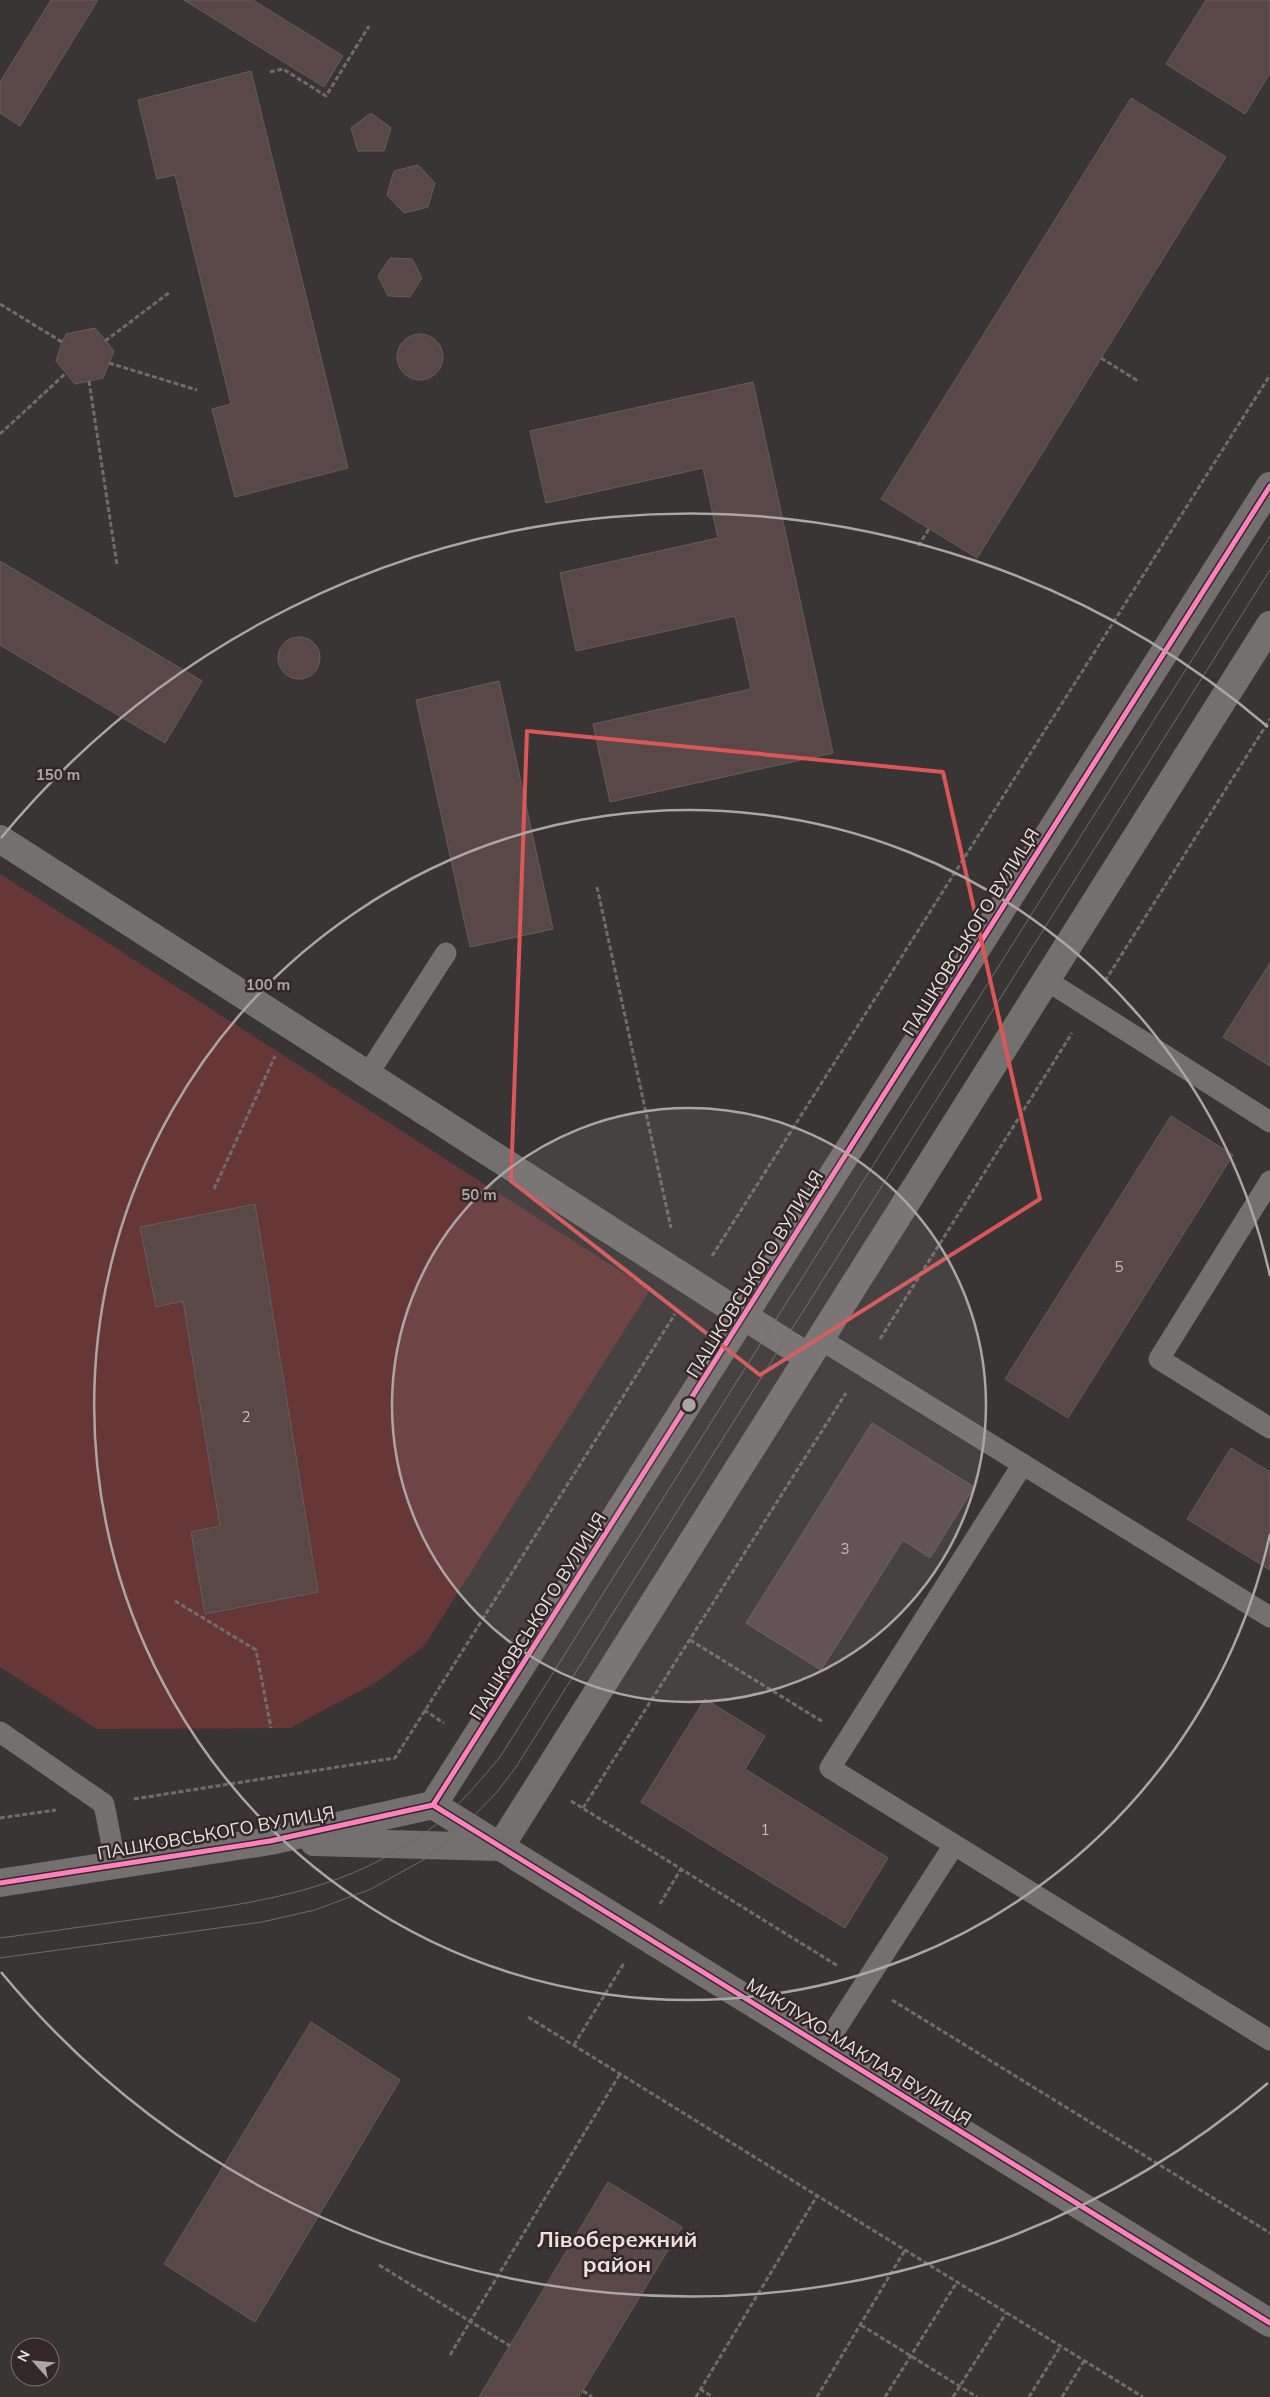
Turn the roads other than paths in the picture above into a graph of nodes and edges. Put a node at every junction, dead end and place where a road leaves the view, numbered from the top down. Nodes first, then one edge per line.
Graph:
1 (1270, 486) edge
2 (1270, 625) edge
3 (0, 839) edge
4 (446, 953) dead end
5 (1046, 980) junction
6 (368, 1074) junction
7 (1270, 1122) edge
8 (1270, 1181) edge
9 (744, 1316) junction
10 (814, 1348) junction
11 (1270, 1428) edge
12 (1022, 1464) junction
13 (1270, 1617) edge
14 (0, 1732) edge
15 (433, 1805) junction
16 (270, 1841) junction
17 (954, 1845) junction
18 (500, 1847) junction
19 (116, 1866) junction
20 (0, 1883) edge
21 (1270, 2040) edge
22 (824, 2047) junction
23 (1270, 2323) edge

1 - 9 street, ПАШКОВСЬКОГО ВУЛИЦЯ
2 - 5 street
3 - 6 street
4 - 6 lane
5 - 7 lane
5 - 10 street
6 - 9 street
8 - 11 lane
9 - 10 street
9 - 15 street, ПАШКОВСЬКОГО ВУЛИЦЯ
10 - 12 lane
10 - 18 street
12 - 13 lane
12 - 17 lane
14 - 19 lane
15 - 16 street, ПАШКОВСЬКОГО ВУЛИЦЯ
15 - 18 street, МИКЛУХО-МАКЛАЯ ВУЛИЦЯ
16 - 18 street, ПАШКОВСЬКОГО ВУЛИЦЯ
16 - 19 street, ПАШКОВСЬКОГО ВУЛИЦЯ
17 - 21 lane
17 - 22 lane
18 - 22 street, МИКЛУХО-МАКЛАЯ ВУЛИЦЯ
19 - 20 street, ПАШКОВСЬКОГО ВУЛИЦЯ
22 - 23 street, МИКЛУХО-МАКЛАЯ ВУЛИЦЯ

